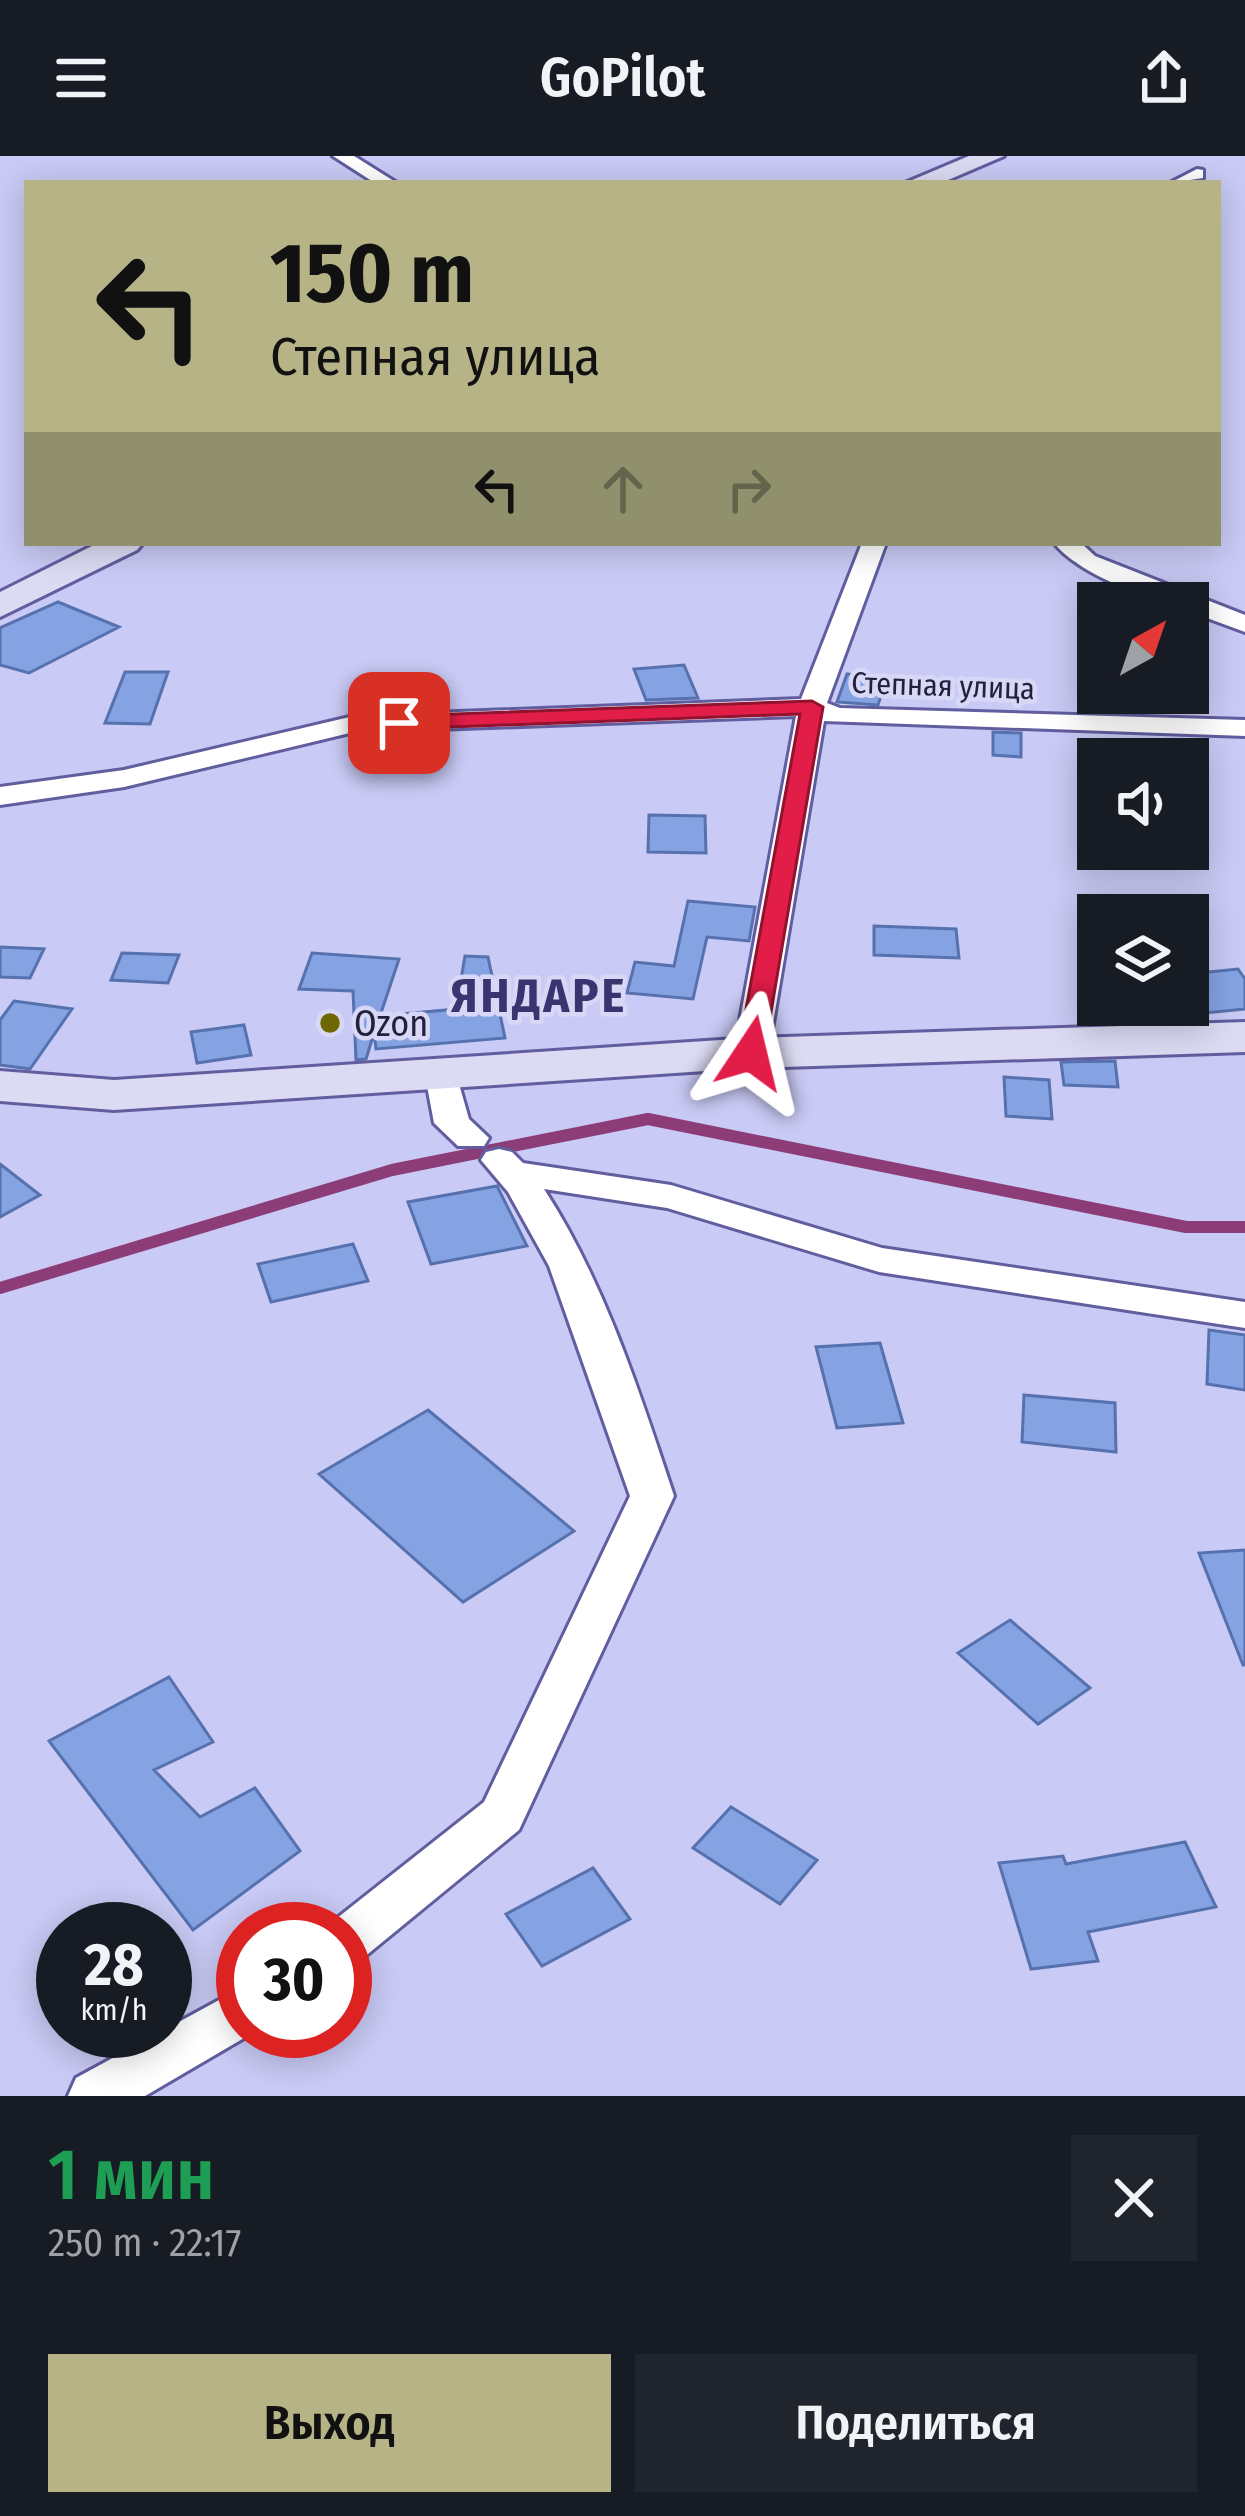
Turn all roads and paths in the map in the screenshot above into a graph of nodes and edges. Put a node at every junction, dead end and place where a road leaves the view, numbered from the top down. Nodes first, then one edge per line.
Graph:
1 (342, 156) edge
2 (992, 156) edge
3 (383, 180) edge
4 (926, 180) edge
5 (119, 546) edge
6 (873, 546) edge
7 (1069, 546) edge
8 (0, 606) edge
9 (1245, 624) edge
10 (812, 707) junction
11 (1245, 728) edge
12 (0, 796) edge
13 (1245, 1037) edge
14 (751, 1053) junction
15 (441, 1070) junction
16 (0, 1086) edge
17 (496, 1157) junction
18 (1245, 1315) edge
19 (372, 1920) edge
20 (216, 2027) edge
21 (95, 2096) edge

1 - 3 street
2 - 4 street
5 - 8 street
6 - 10 street
7 - 9 street
10 - 11 street, Степная улица
10 - 12 street, Степная улица
10 - 14 street
13 - 14 street
14 - 15 street
15 - 16 street
15 - 17 street
17 - 18 street
17 - 19 street
20 - 21 street

